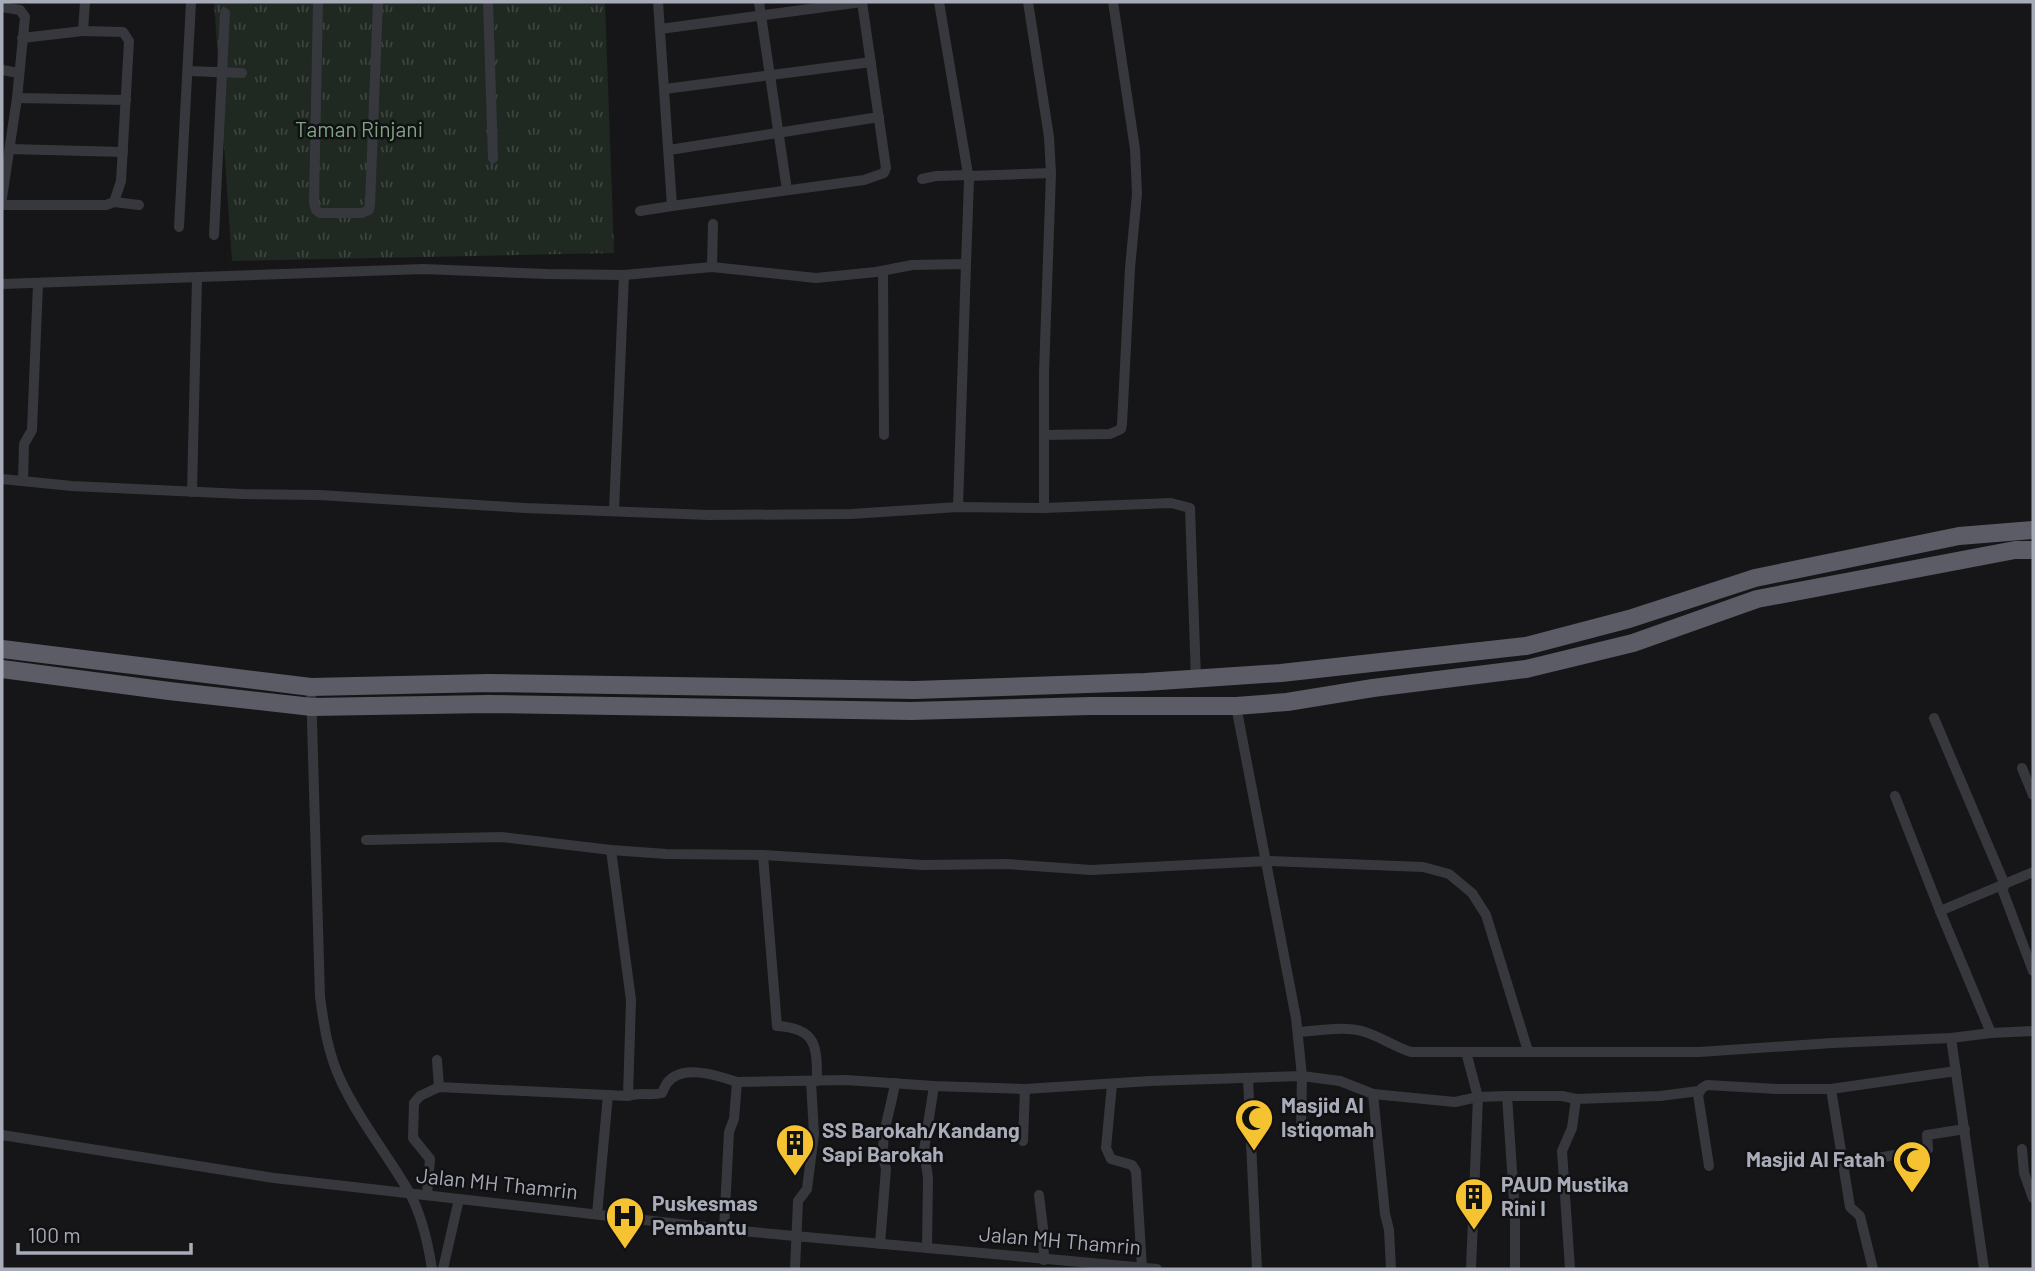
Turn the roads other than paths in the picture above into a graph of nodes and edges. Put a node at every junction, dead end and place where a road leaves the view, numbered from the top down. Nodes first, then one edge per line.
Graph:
1 (85, 2) edge
2 (191, 2) edge
3 (318, 2) edge
4 (378, 2) edge
5 (488, 2) edge
6 (658, 2) edge
7 (759, 2) edge
8 (862, 2) edge
9 (939, 2) edge
10 (1028, 2) edge
11 (1113, 2) edge
12 (2, 7) edge
13 (225, 13) dead end
14 (761, 15) junction
15 (660, 29) junction
16 (83, 31) junction
17 (22, 38) junction
18 (871, 62) junction
19 (2, 70) edge
20 (188, 71) junction
21 (19, 73) junction
22 (223, 73) junction
23 (242, 73) dead end
24 (769, 75) junction
25 (665, 89) junction
26 (17, 98) junction
27 (126, 100) junction
28 (878, 117) junction
29 (7, 123) edge
30 (777, 132) junction
31 (9, 149) junction
32 (669, 149) junction
33 (123, 152) junction
34 (493, 158) dead end
35 (4, 172) edge
36 (1051, 173) junction
37 (969, 176) junction
38 (922, 180) dead end
39 (787, 190) junction
40 (2, 198) edge
41 (114, 202) junction
42 (2, 205) edge
43 (138, 205) dead end
44 (672, 206) junction
45 (640, 211) dead end
46 (713, 224) dead end
47 (179, 227) dead end
48 (214, 235) dead end
49 (965, 264) junction
50 (712, 267) junction
51 (883, 271) junction
52 (624, 275) junction
53 (197, 278) junction
54 (2, 284) edge
55 (38, 284) junction
56 (1044, 435) junction
57 (884, 436) dead end
58 (2, 479) edge
59 (23, 481) junction
60 (192, 492) junction
61 (958, 507) junction
62 (1044, 508) junction
63 (614, 510) junction
64 (2033, 530) edge
65 (2033, 550) edge
66 (2, 649) edge
67 (1423, 659) junction
68 (2, 669) edge
69 (1281, 673) junction
70 (1196, 679) junction
71 (1145, 682) junction
72 (1424, 683) junction
73 (311, 687) junction
74 (715, 687) junction
75 (1287, 702) junction
76 (1236, 706) junction
77 (312, 707) junction
78 (1147, 707) junction
79 (715, 708) junction
80 (1934, 718) dead end
81 (2022, 768) dead end
82 (2033, 795) edge
83 (1895, 796) dead end
84 (366, 840) dead end
85 (611, 850) junction
86 (763, 855) junction
87 (1267, 861) junction
88 (2033, 872) edge
89 (2003, 886) junction
90 (1940, 911) junction
91 (2033, 971) edge
92 (2033, 1031) edge
93 (1298, 1032) junction
94 (1991, 1032) junction
95 (1951, 1038) junction
96 (1528, 1051) junction
97 (1466, 1052) junction
98 (437, 1060) dead end
99 (1956, 1071) junction
100 (1302, 1076) junction
101 (1248, 1079) junction
102 (814, 1081) junction
103 (737, 1082) junction
104 (895, 1083) junction
105 (1112, 1084) junction
106 (934, 1086) junction
107 (439, 1087) junction
108 (1025, 1089) junction
109 (1831, 1089) junction
110 (1699, 1091) junction
111 (1373, 1094) junction
112 (608, 1095) junction
113 (628, 1096) junction
114 (1507, 1096) junction
115 (1478, 1097) junction
116 (1576, 1099) junction
117 (1301, 1129) dead end
118 (1965, 1129) junction
119 (2, 1135) edge
120 (1023, 1141) dead end
121 (2022, 1149) dead end
122 (1844, 1164) junction
123 (1709, 1166) dead end
124 (410, 1194) junction
125 (428, 1195) junction
126 (1039, 1195) dead end
127 (2033, 1198) edge
128 (459, 1199) junction
129 (597, 1214) junction
130 (724, 1229) junction
131 (797, 1236) junction
132 (880, 1244) junction
133 (926, 1248) junction
134 (1044, 1259) junction
135 (1142, 1268) edge
136 (432, 1269) edge
137 (443, 1269) edge
138 (795, 1269) edge
139 (1157, 1269) edge
140 (1257, 1269) edge
141 (1391, 1269) edge
142 (1471, 1269) edge
143 (1515, 1269) edge
144 (1570, 1269) edge
145 (1873, 1269) edge
146 (1984, 1269) edge

1 - 16 street
2 - 20 street
3 - 4 street
5 - 34 street
6 - 15 street
7 - 14 street
8 - 14 street
8 - 18 street
9 - 37 street
10 - 36 street
11 - 56 street
12 - 17 street
13 - 22 street
14 - 15 street
14 - 24 street
15 - 25 street
16 - 17 street
16 - 27 street
17 - 21 street
18 - 24 street
18 - 28 street
19 - 21 street
20 - 22 street
20 - 47 street
21 - 26 street
22 - 23 street
22 - 48 street
24 - 25 street
24 - 30 street
25 - 32 street
26 - 27 street
26 - 29 street
27 - 33 street
28 - 30 street
28 - 39 street
29 - 31 street
30 - 32 street
30 - 39 street
31 - 33 street
31 - 35 street
32 - 44 street
33 - 41 street
35 - 40 street
36 - 37 street
36 - 56 street
37 - 38 street
37 - 49 street
39 - 44 street
41 - 42 street
41 - 43 street
44 - 45 street
46 - 50 street
49 - 51 street
49 - 61 street
50 - 51 street
50 - 52 street
51 - 57 street
52 - 53 street
52 - 63 street
53 - 55 street
53 - 60 street
54 - 55 street
55 - 59 street
56 - 62 street
58 - 59 street
59 - 60 street
60 - 63 street
61 - 62 street
61 - 63 street
62 - 70 street
64 - 67 highway
65 - 72 highway
66 - 73 highway
67 - 69 highway
67 - 72 highway
68 - 77 highway
69 - 70 highway
69 - 75 highway
70 - 71 highway
71 - 74 highway
71 - 78 highway
72 - 75 highway
73 - 74 highway
73 - 77 street
74 - 79 highway
75 - 76 highway
76 - 78 highway
76 - 87 street
77 - 79 highway
77 - 124 street
78 - 79 highway
80 - 89 street
81 - 82 street
83 - 90 street
84 - 85 street
85 - 86 street
85 - 113 street
86 - 87 street
86 - 102 street
87 - 93 street
87 - 96 street
88 - 89 street
89 - 90 street
89 - 91 street
90 - 94 street
92 - 94 street
93 - 97 street
93 - 100 street
94 - 95 street
95 - 96 street
95 - 99 street
96 - 97 street
97 - 115 street
98 - 107 street
99 - 109 street
99 - 118 street
100 - 101 street
100 - 111 street
100 - 117 street
101 - 105 street
101 - 140 street
102 - 103 street
102 - 104 street
102 - 131 street
103 - 113 street
103 - 130 street
104 - 106 street
104 - 132 street
105 - 108 street
105 - 135 street
106 - 108 street
106 - 133 street
107 - 112 street
107 - 125 street
108 - 120 street
109 - 110 street
109 - 122 street
110 - 116 street
110 - 123 street
111 - 115 street
111 - 141 street
112 - 113 street
112 - 129 street
114 - 115 street
114 - 116 street
114 - 143 street
115 - 142 street
116 - 144 street
118 - 122 street
118 - 146 street
119 - 124 street, Jalan MH Thamrin
121 - 127 street
122 - 145 street
124 - 125 street, Jalan MH Thamrin
124 - 136 street
125 - 128 street, Jalan MH Thamrin
126 - 134 street
128 - 129 street, Jalan MH Thamrin
128 - 137 street
129 - 130 street, Jalan MH Thamrin
130 - 131 street, Jalan MH Thamrin
131 - 132 street, Jalan MH Thamrin
131 - 138 street
132 - 133 street, Jalan MH Thamrin
133 - 134 street, Jalan MH Thamrin
134 - 135 street, Jalan MH Thamrin
135 - 139 street, Jalan MH Thamrin

